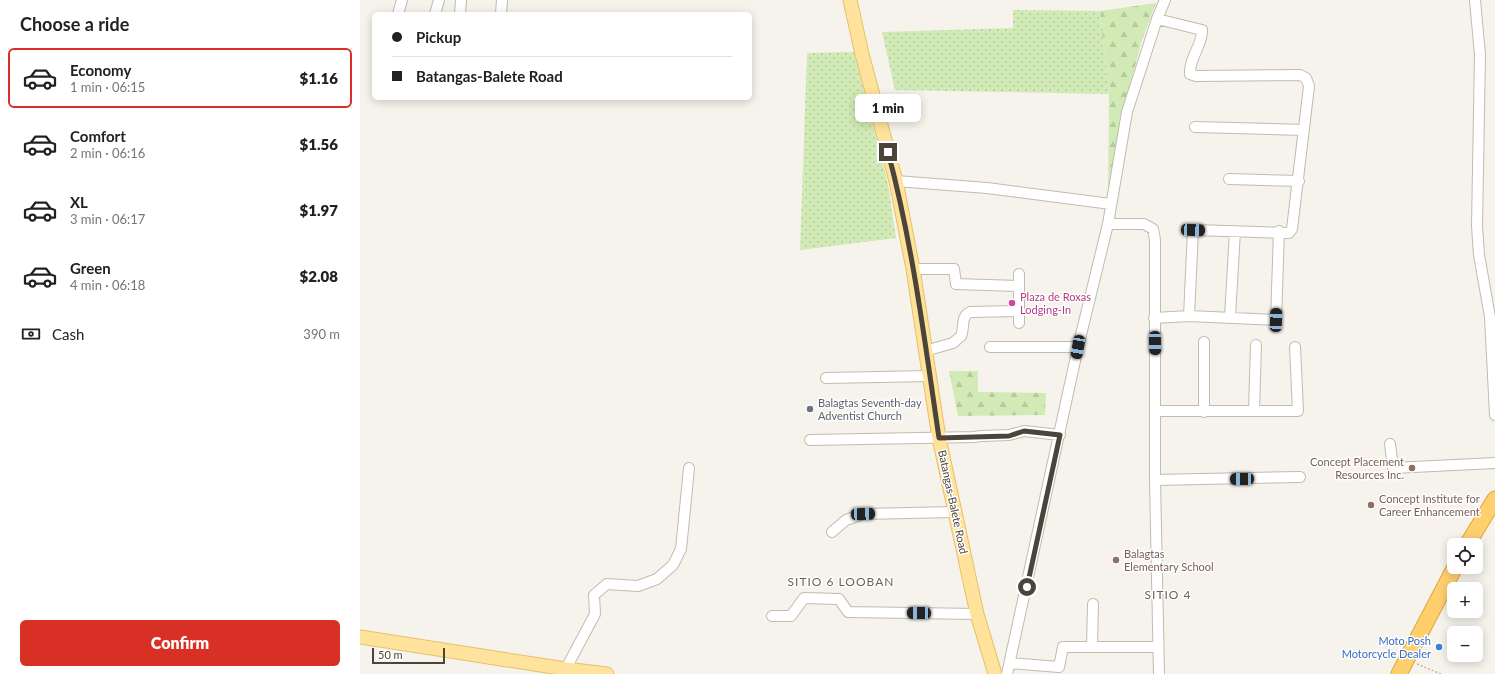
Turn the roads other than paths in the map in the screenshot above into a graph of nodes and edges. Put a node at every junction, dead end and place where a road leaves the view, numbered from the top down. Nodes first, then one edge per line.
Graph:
1 (402, 0) edge
2 (439, 0) edge
3 (461, 0) edge
4 (502, 0) edge
5 (850, 0) edge
6 (1165, 0) edge
7 (1475, 0) edge
8 (399, 12) edge
9 (436, 12) edge
10 (460, 12) edge
11 (501, 12) edge
12 (1156, 19) junction
13 (1195, 127) dead end
14 (1304, 130) junction
15 (1229, 179) dead end
16 (896, 181) junction
17 (1299, 181) junction
18 (1111, 204) junction
19 (1108, 224) junction
20 (1235, 231) junction
21 (1279, 231) junction
22 (913, 269) junction
23 (1019, 274) dead end
24 (1019, 286) junction
25 (1019, 311) junction
26 (1189, 316) junction
27 (1230, 317) junction
28 (1154, 318) junction
29 (1019, 323) dead end
30 (1204, 342) dead end
31 (1256, 345) dead end
32 (990, 347) dead end
33 (1078, 347) junction
34 (1295, 347) dead end
35 (925, 351) junction
36 (930, 376) junction
37 (826, 378) dead end
38 (1156, 411) junction
39 (1204, 412) junction
40 (1254, 412) junction
41 (1495, 415) edge
42 (1060, 435) junction
43 (939, 438) junction
44 (810, 440) dead end
45 (1390, 444) dead end
46 (1495, 463) edge
47 (689, 468) dead end
48 (1300, 478) dead end
49 (1155, 480) junction
50 (1495, 499) edge
51 (954, 512) junction
52 (832, 532) dead end
53 (1471, 538) edge
54 (1451, 574) edge
55 (1093, 604) dead end
56 (977, 614) junction
57 (772, 616) dead end
58 (360, 637) edge
59 (1092, 647) junction
60 (1158, 647) junction
61 (1010, 662) junction
62 (564, 672) edge
63 (607, 674) edge
64 (995, 674) edge
65 (1007, 674) edge
66 (1159, 674) edge
67 (1399, 674) edge

1 - 8 street
2 - 9 street
3 - 10 street
4 - 11 street
5 - 16 main road, Batangas-Balete Road
6 - 12 street
7 - 41 street
12 - 14 street
12 - 18 street
13 - 14 street
14 - 17 street
15 - 17 street
16 - 18 street
16 - 22 main road, Batangas-Balete Road
17 - 21 street
18 - 19 street
19 - 28 street
19 - 33 street
20 - 21 street
20 - 26 street
20 - 27 street
21 - 27 street
22 - 24 street
22 - 35 main road, Batangas-Balete Road
23 - 24 street
24 - 25 street
25 - 29 street
25 - 35 street
26 - 27 street
26 - 28 street
28 - 38 street
30 - 39 street
31 - 40 street
32 - 33 street
33 - 42 street
34 - 40 street
35 - 36 main road, Batangas-Balete Road
36 - 37 street
36 - 43 main road, Batangas-Balete Road
38 - 39 street
38 - 49 street
39 - 40 street
42 - 43 street
42 - 61 street
43 - 44 street
43 - 51 main road, Batangas-Balete Road
45 - 46 street
47 - 62 street
48 - 49 street
49 - 60 street
50 - 53 highway
51 - 52 street
51 - 56 main road, Batangas-Balete Road
54 - 67 highway
55 - 59 street
56 - 57 street
56 - 64 main road, Batangas-Balete Road
58 - 62 main road
59 - 60 street
59 - 61 street
60 - 66 street
61 - 65 street
62 - 63 main road

